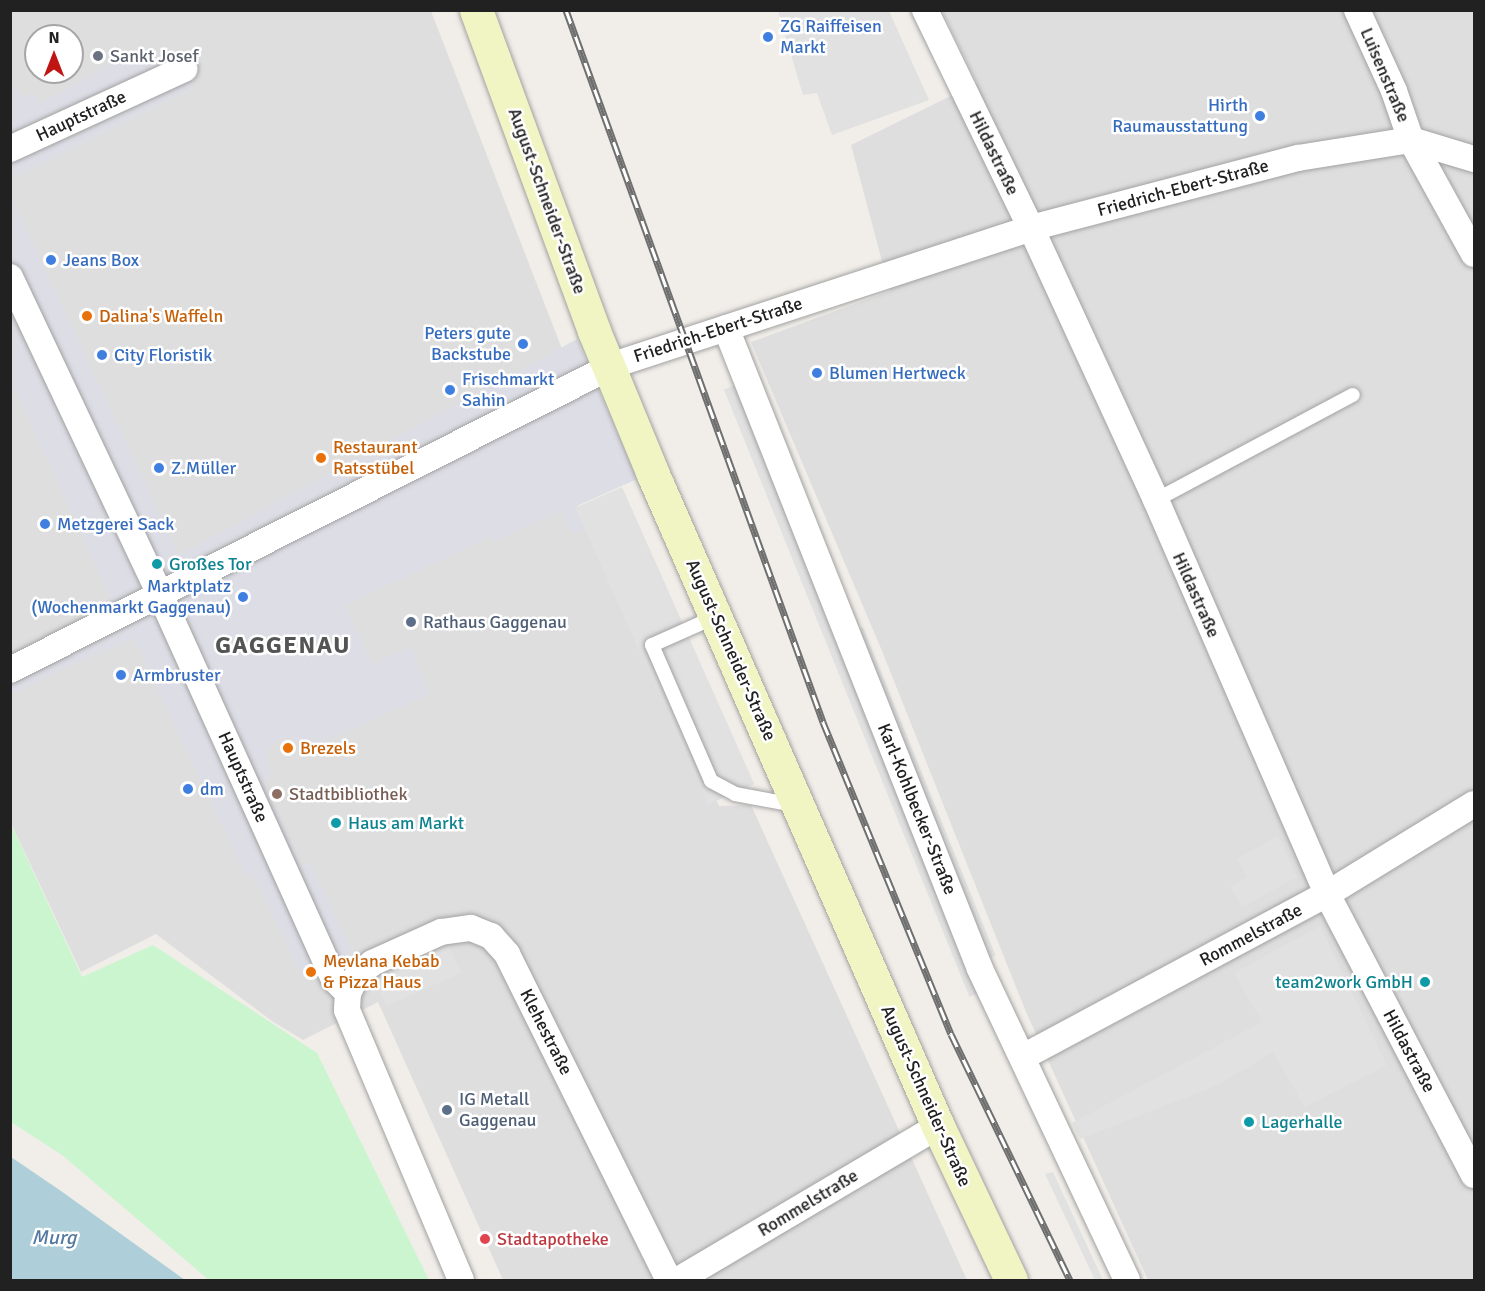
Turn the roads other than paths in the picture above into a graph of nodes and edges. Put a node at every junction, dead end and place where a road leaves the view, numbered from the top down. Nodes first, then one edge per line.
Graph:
1 (476, 10) edge
2 (925, 10) edge
3 (1357, 10) edge
4 (182, 64) dead end
5 (1412, 140) junction
6 (10, 149) edge
7 (1474, 159) edge
8 (1031, 228) junction
9 (1474, 254) edge
10 (10, 277) edge
11 (726, 328) junction
12 (609, 367) junction
13 (1353, 395) dead end
14 (1156, 500) junction
15 (160, 594) junction
16 (717, 616) junction
17 (10, 670) edge
18 (1474, 804) edge
19 (799, 806) junction
20 (1327, 894) junction
21 (348, 993) junction
22 (1023, 1057) junction
23 (938, 1126) junction
24 (1474, 1175) edge
25 (461, 1281) edge
26 (669, 1281) edge
27 (678, 1281) edge
28 (1011, 1281) edge
29 (1127, 1281) edge

1 - 12 street, August-Schneider-Straße
2 - 8 street, Hildastraße
3 - 5 street, Luisenstraße
4 - 6 street, Hauptstraße
5 - 7 street, Friedrich-Ebert-Straße
5 - 8 street, Friedrich-Ebert-Straße
5 - 9 street, Luisenstraße
8 - 11 street, Friedrich-Ebert-Straße
8 - 14 street, Hildastraße
10 - 15 street, Hauptstraße
11 - 12 street, Friedrich-Ebert-Straße
11 - 22 street, Karl-Kohlbecker-Straße
12 - 15 street, Friedrich-Ebert-Straße
12 - 16 street, August-Schneider-Straße
13 - 14 lane
14 - 20 street, Hildastraße
15 - 17 street, Friedrich-Ebert-Straße
15 - 21 street, Hauptstraße
16 - 19 street, August-Schneider-Straße
16 - 19 lane
18 - 20 street, Rommelstraße
19 - 23 street, August-Schneider-Straße
20 - 22 street, Rommelstraße
20 - 24 street, Hildastraße
21 - 25 street, Hauptstraße
21 - 26 street, Klehestraße
22 - 29 street, Karl-Kohlbecker-Straße
23 - 27 street, Rommelstraße
23 - 28 street, August-Schneider-Straße

